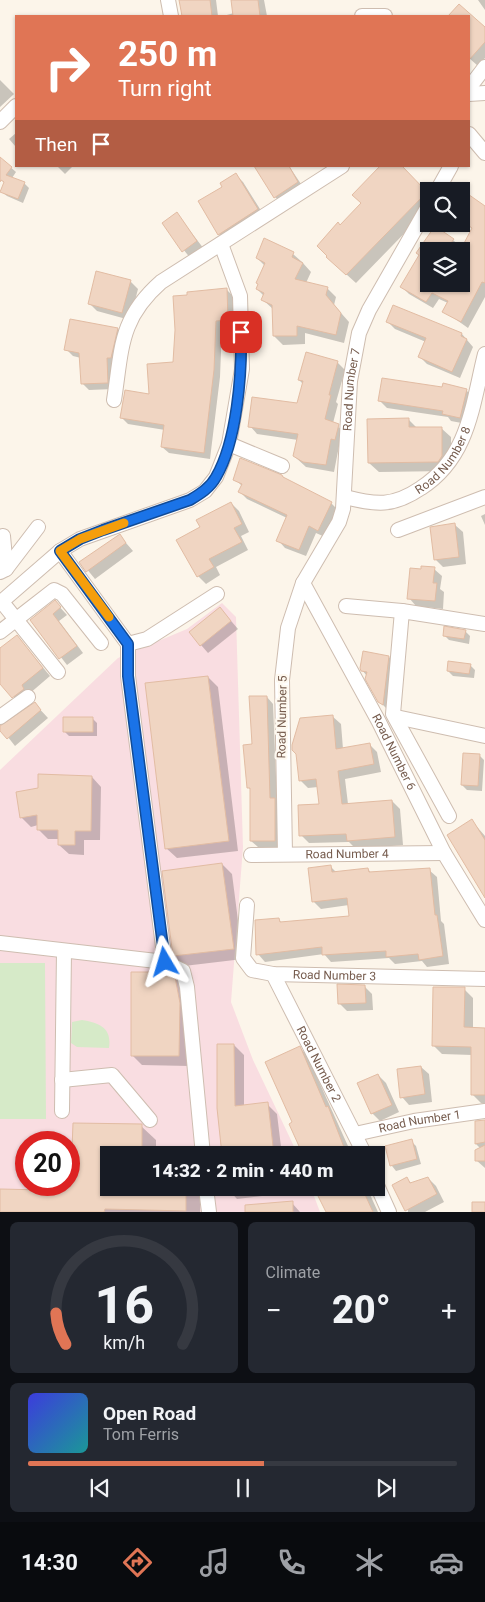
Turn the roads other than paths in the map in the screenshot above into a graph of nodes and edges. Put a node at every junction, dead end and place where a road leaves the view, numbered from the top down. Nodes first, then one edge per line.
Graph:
1 (168, 0) edge
2 (171, 15) edge
3 (485, 67) edge
4 (470, 86) edge
5 (485, 93) edge
6 (15, 107) edge
7 (0, 122) edge
8 (470, 135) edge
9 (485, 153) edge
10 (340, 167) edge
11 (450, 167) edge
12 (441, 182) edge
13 (420, 221) edge
14 (221, 244) junction
15 (485, 354) edge
16 (114, 400) dead end
17 (229, 444) junction
18 (282, 466) dead end
19 (345, 497) junction
20 (485, 497) edge
21 (38, 527) dead end
22 (398, 530) dead end
23 (3, 536) dead end
24 (60, 551) junction
25 (3, 570) edge
26 (303, 583) junction
27 (217, 594) dead end
28 (1, 602) edge
29 (346, 606) dead end
30 (402, 611) junction
31 (109, 618) junction
32 (16, 619) junction
33 (485, 624) edge
34 (0, 632) edge
35 (128, 644) junction
36 (58, 672) dead end
37 (28, 696) dead end
38 (0, 717) edge
39 (396, 717) junction
40 (485, 736) edge
41 (449, 816) dead end
42 (444, 853) junction
43 (285, 854) junction
44 (251, 855) dead end
45 (247, 905) dead end
46 (485, 920) edge
47 (0, 943) edge
48 (64, 951) junction
49 (165, 962) junction
50 (273, 974) junction
51 (485, 980) edge
52 (62, 1080) junction
53 (485, 1110) edge
54 (62, 1111) dead end
55 (150, 1120) dead end
56 (355, 1134) junction
57 (202, 1146) edge
58 (360, 1146) edge
59 (207, 1196) edge
60 (382, 1196) edge
61 (209, 1212) edge
62 (389, 1212) edge

1 - 2 street
3 - 4 street
4 - 5 street
6 - 7 street
8 - 9 street
10 - 14 street
11 - 12 street
13 - 19 street, Road Number 7
14 - 16 street
14 - 17 street
15 - 19 street, Road Number 8
17 - 18 street
17 - 24 street
19 - 26 street, Road Number 7
20 - 22 street
21 - 25 street
23 - 25 street
24 - 28 street
24 - 31 street
26 - 42 street, Road Number 6
26 - 43 street, Road Number 5
27 - 35 street
28 - 32 street
29 - 30 street
30 - 33 street
30 - 39 street
31 - 32 street
31 - 35 street
32 - 34 street
32 - 36 street
35 - 49 street
37 - 38 street
39 - 40 street
39 - 41 street
42 - 43 street, Road Number 4
42 - 46 street, Road Number 6
43 - 44 street, Road Number 4
45 - 50 street, Road Number 3
47 - 48 street
48 - 49 street
48 - 52 street
49 - 57 street
50 - 51 street, Road Number 3
50 - 56 street, Road Number 2
52 - 54 street
52 - 55 street
53 - 56 street, Road Number 1
56 - 58 street, Road Number 2
59 - 61 street
60 - 62 street

